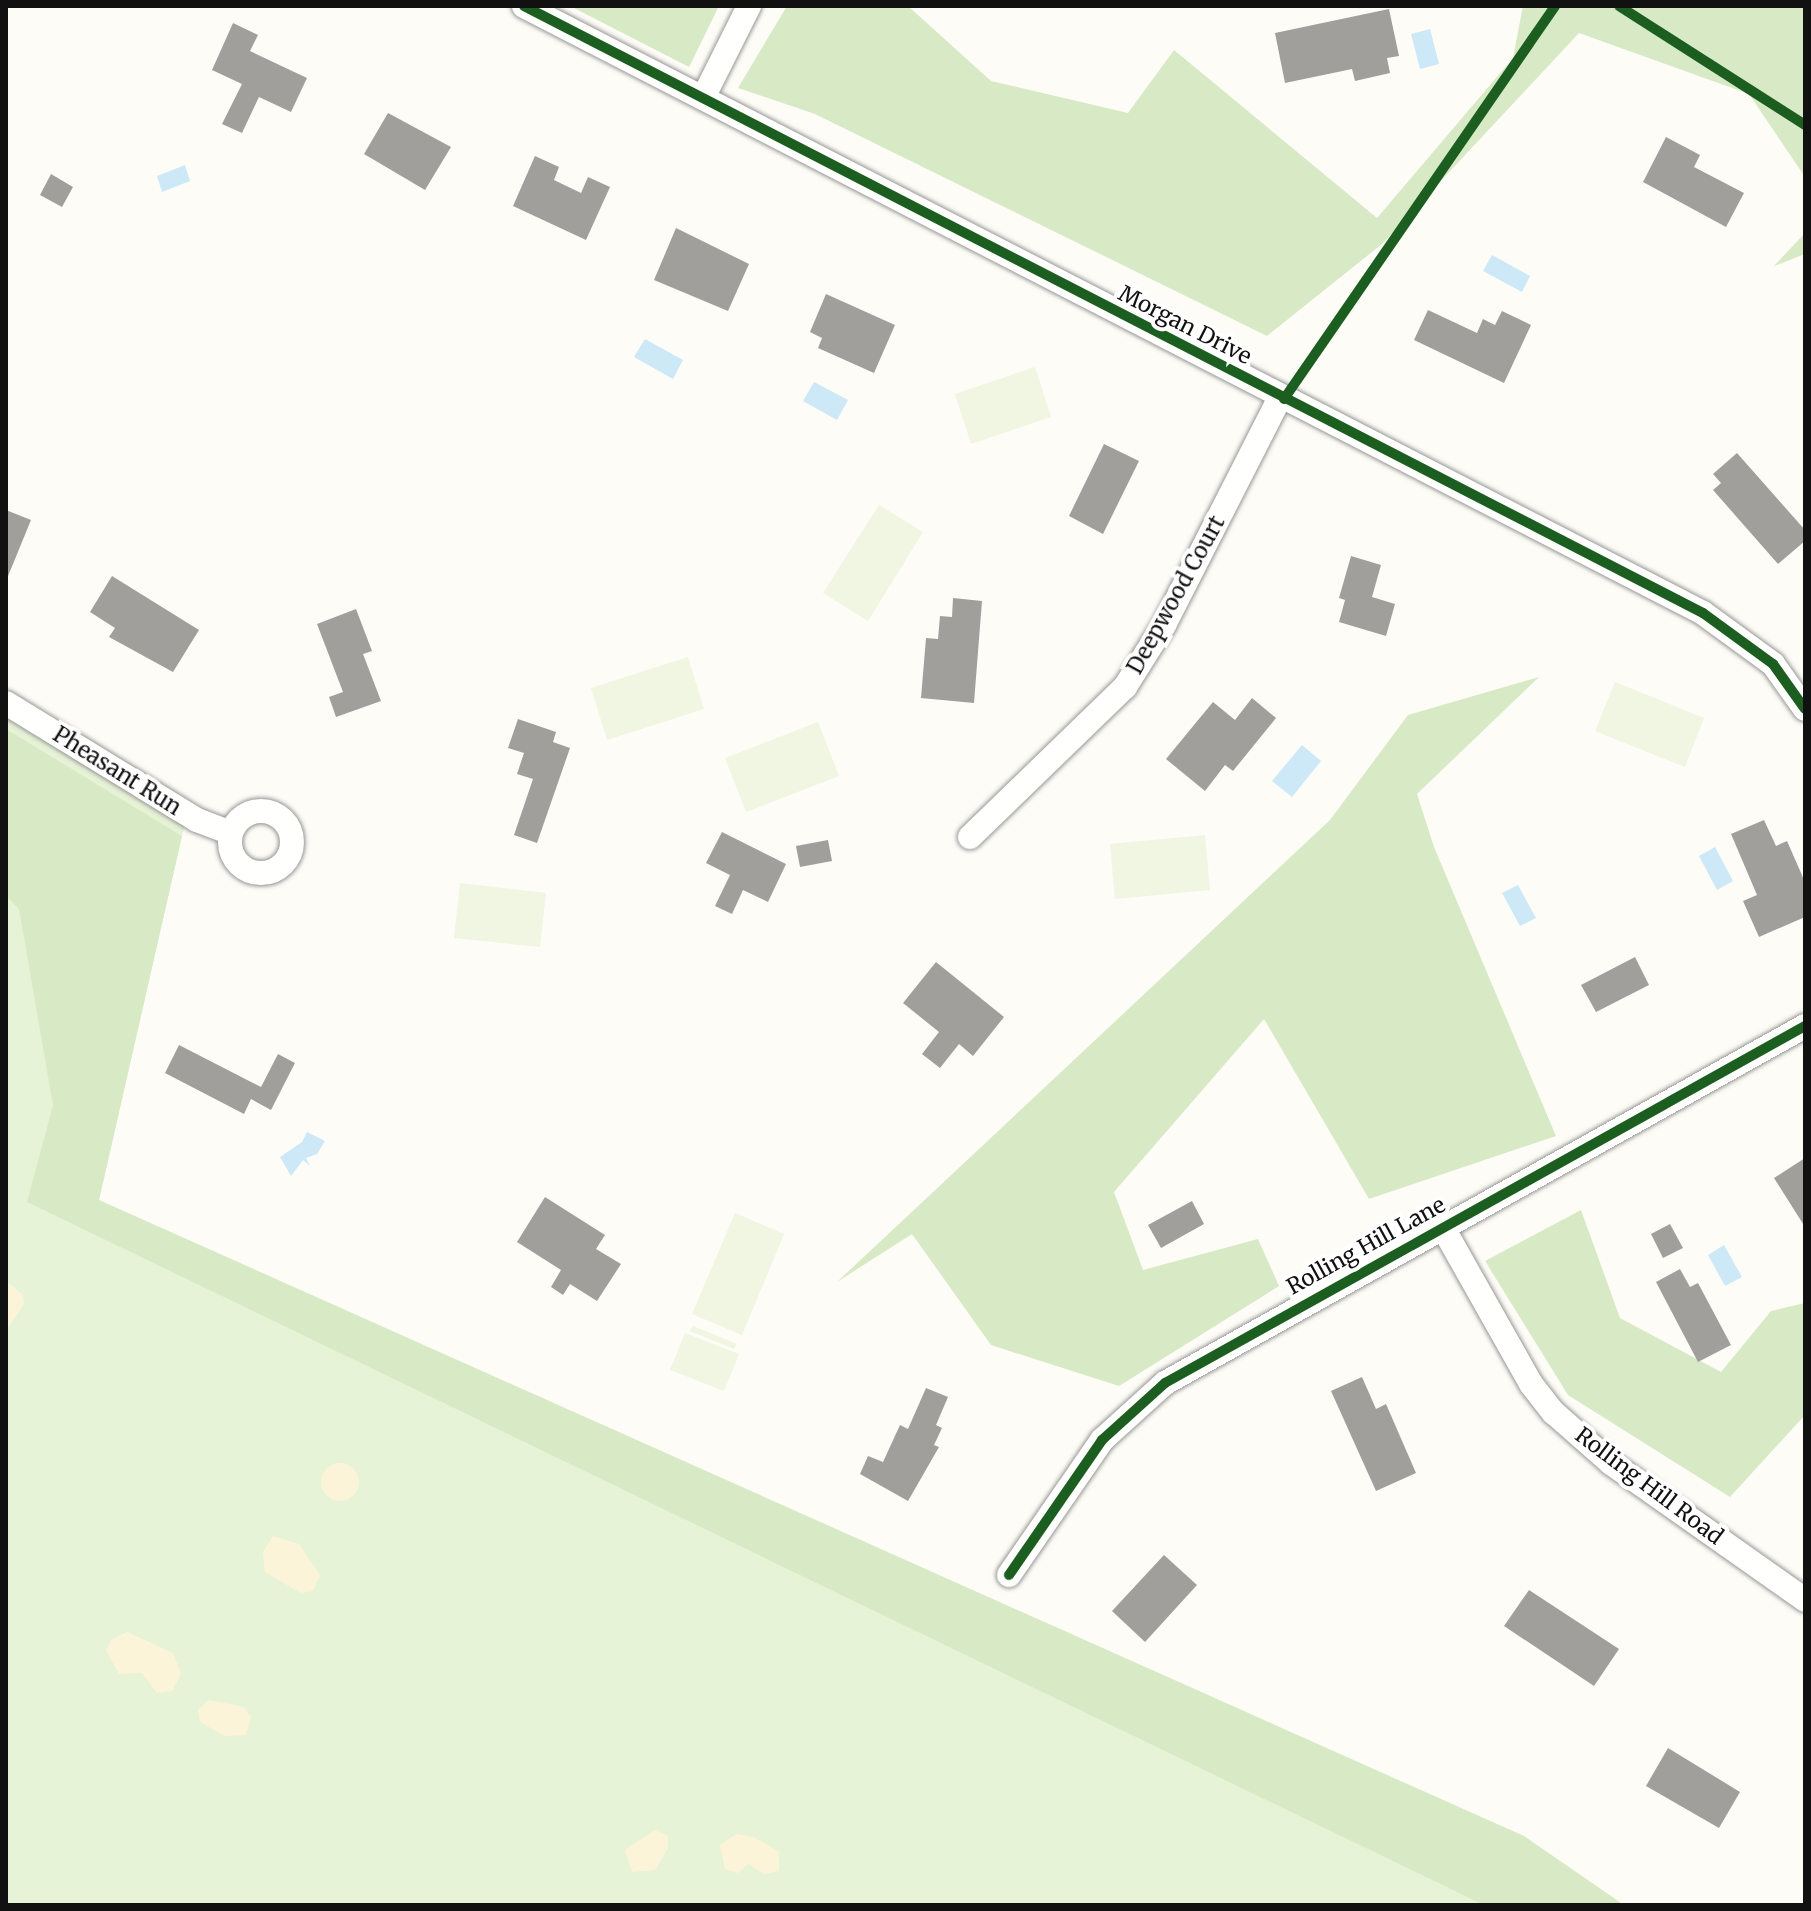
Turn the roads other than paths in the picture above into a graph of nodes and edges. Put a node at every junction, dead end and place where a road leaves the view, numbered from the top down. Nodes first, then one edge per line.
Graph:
1 (524, 6) edge
2 (749, 6) edge
3 (703, 98) junction
4 (1280, 397) junction
5 (6, 703) edge
6 (1805, 709) edge
7 (231, 833) dead end
8 (970, 837) dead end
9 (1805, 1026) edge
10 (1442, 1226) junction
11 (1009, 1575) dead end
12 (1805, 1600) edge

1 - 3 street, Morgan Drive
2 - 3 street
3 - 4 street, Morgan Drive
4 - 6 street, Morgan Drive
4 - 8 street, Deepwood Court
5 - 7 street, Pheasant Run
9 - 10 street, Rolling Hill Lane
10 - 11 street, Rolling Hill Lane
10 - 12 street, Rolling Hill Road

